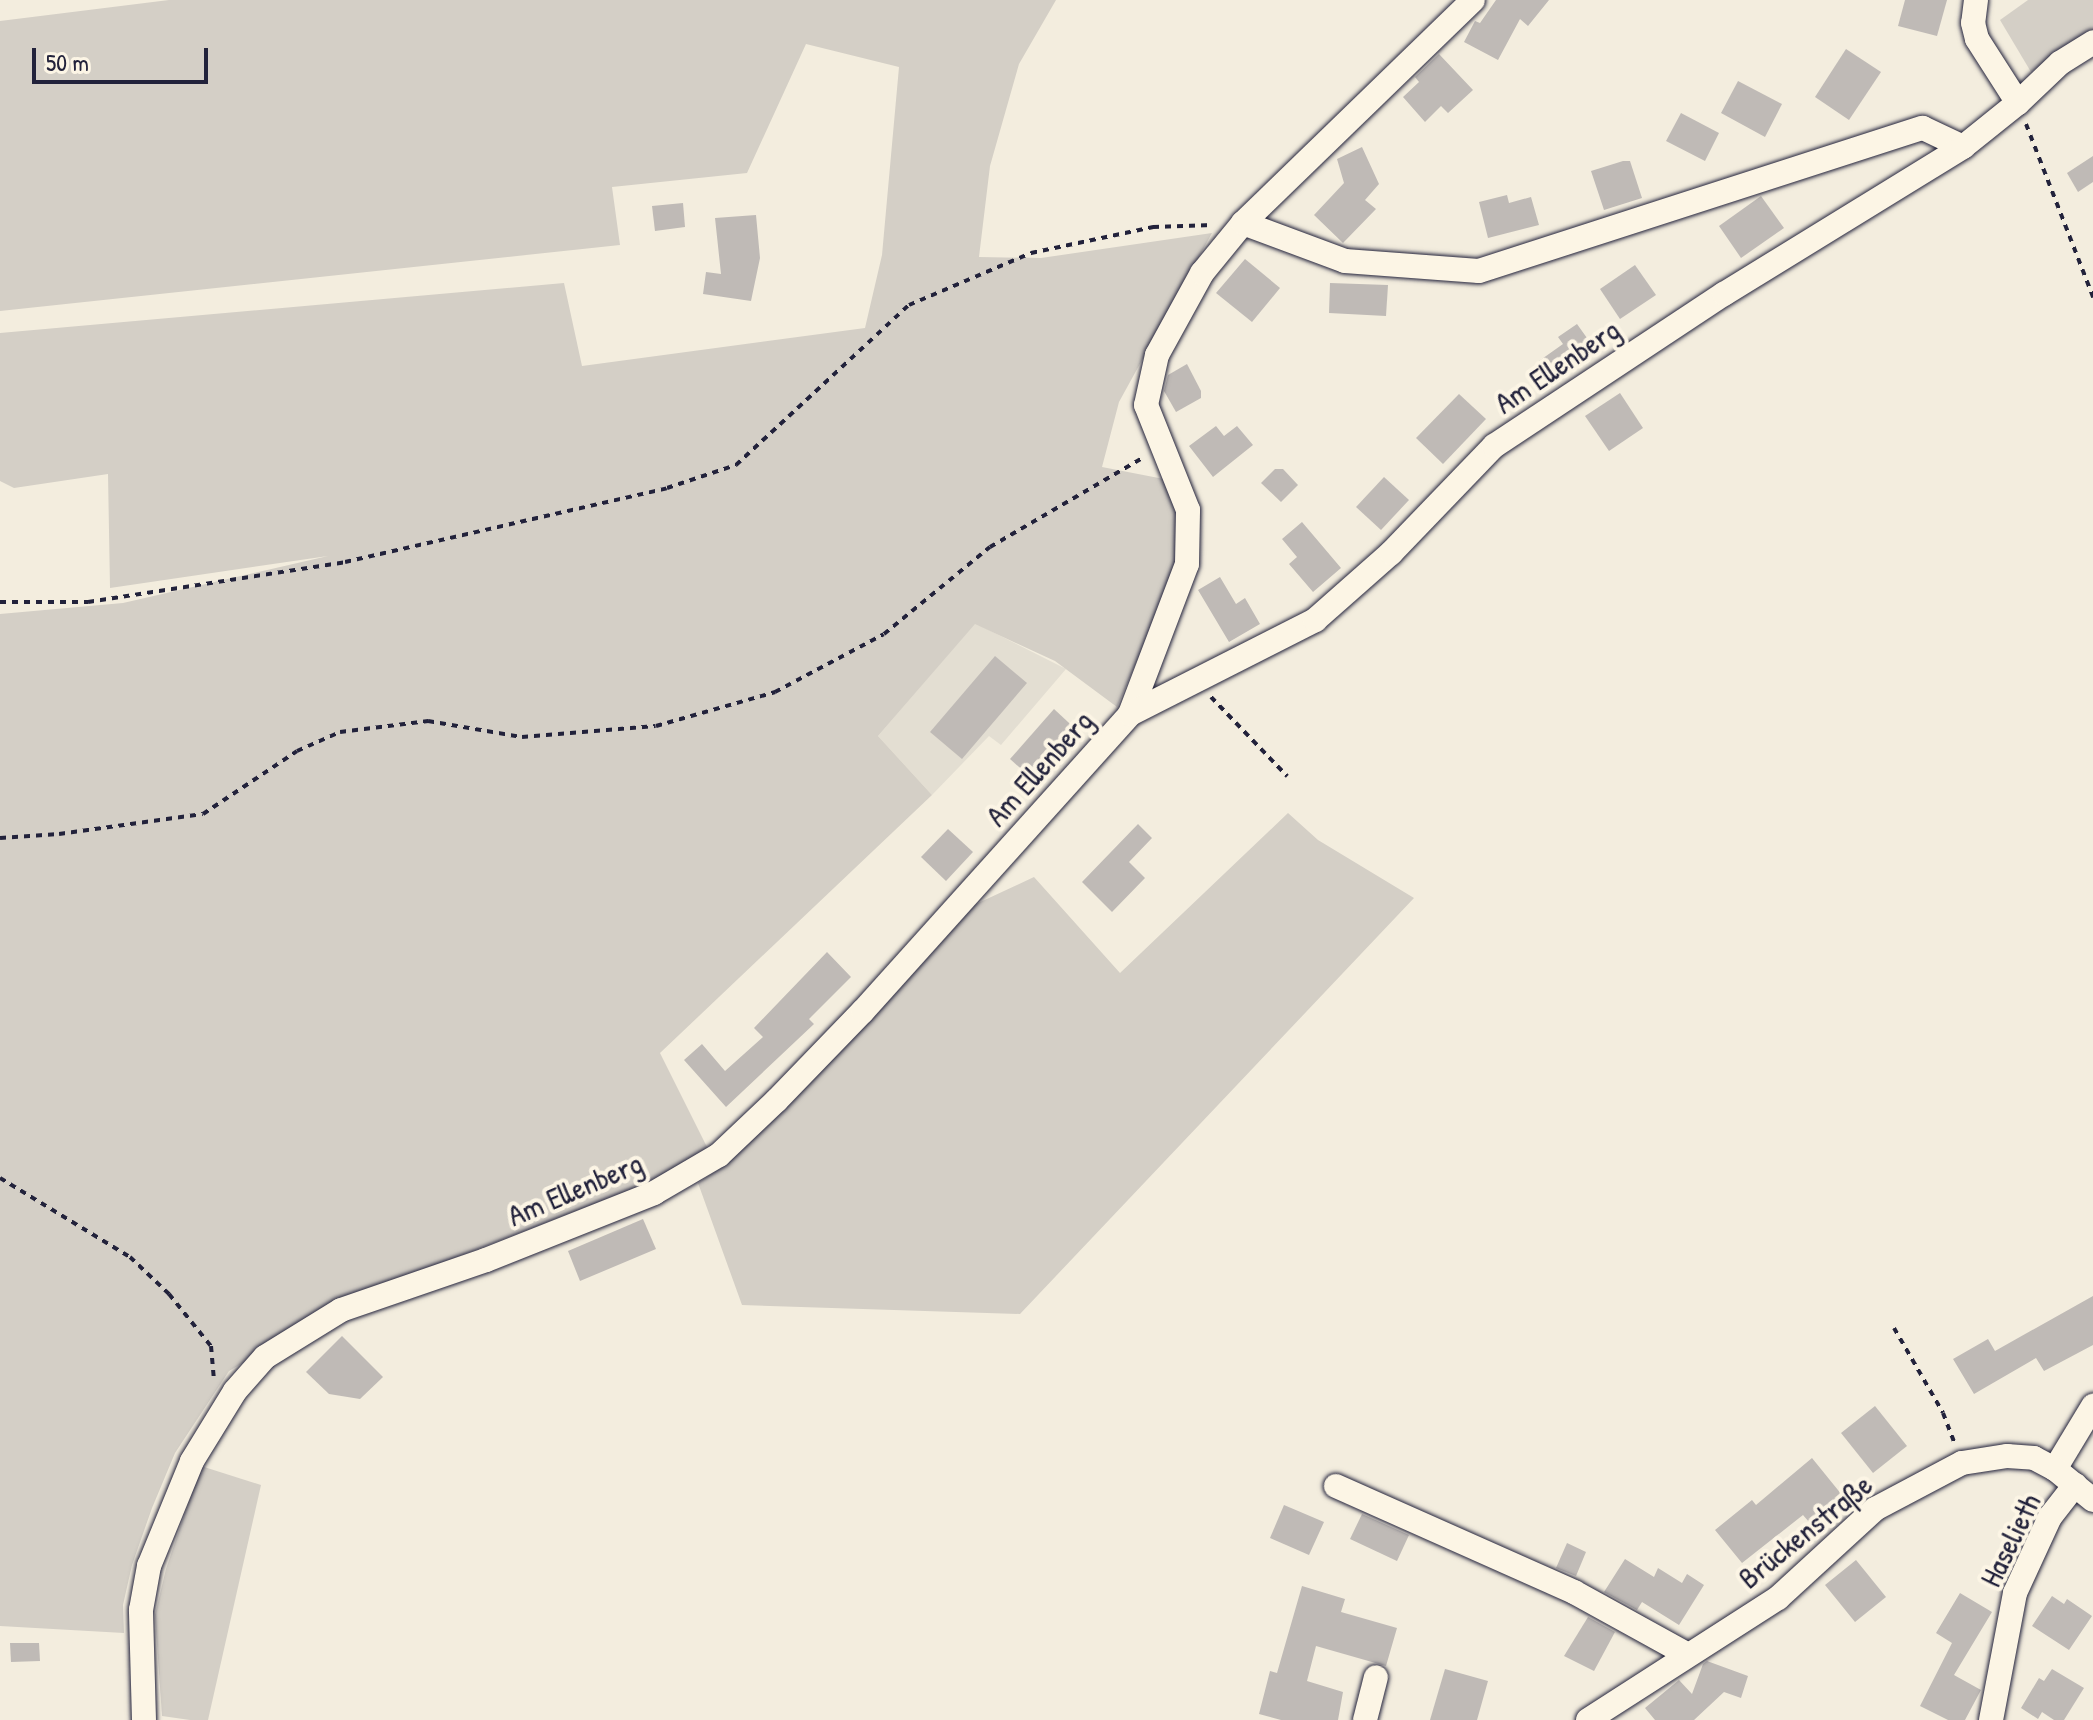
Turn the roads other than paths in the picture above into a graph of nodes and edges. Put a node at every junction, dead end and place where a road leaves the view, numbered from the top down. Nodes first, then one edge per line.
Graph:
1 (1473, 0) edge
2 (1976, 0) edge
3 (2093, 42) edge
4 (2018, 103) junction
5 (1963, 147) junction
6 (1243, 223) junction
7 (1130, 714) junction
8 (2093, 1406) edge
9 (2055, 1469) junction
10 (1336, 1486) dead end
11 (2084, 1493) edge
12 (1688, 1655) junction
13 (1376, 1677) dead end
14 (144, 1720) edge
15 (1365, 1720) edge
16 (1588, 1720) edge
17 (1991, 1720) edge

1 - 6 street, Am Ellenberg
2 - 4 street
3 - 4 street, Am Ellenberg
4 - 5 street, Am Ellenberg
5 - 6 street
5 - 7 street, Am Ellenberg
6 - 7 street, Am Ellenberg
7 - 14 street, Am Ellenberg
8 - 9 street
9 - 11 street
9 - 12 street, Brückenstraße
10 - 12 street
11 - 17 street, Haselieth
12 - 16 street, Brückenstraße
13 - 15 street

